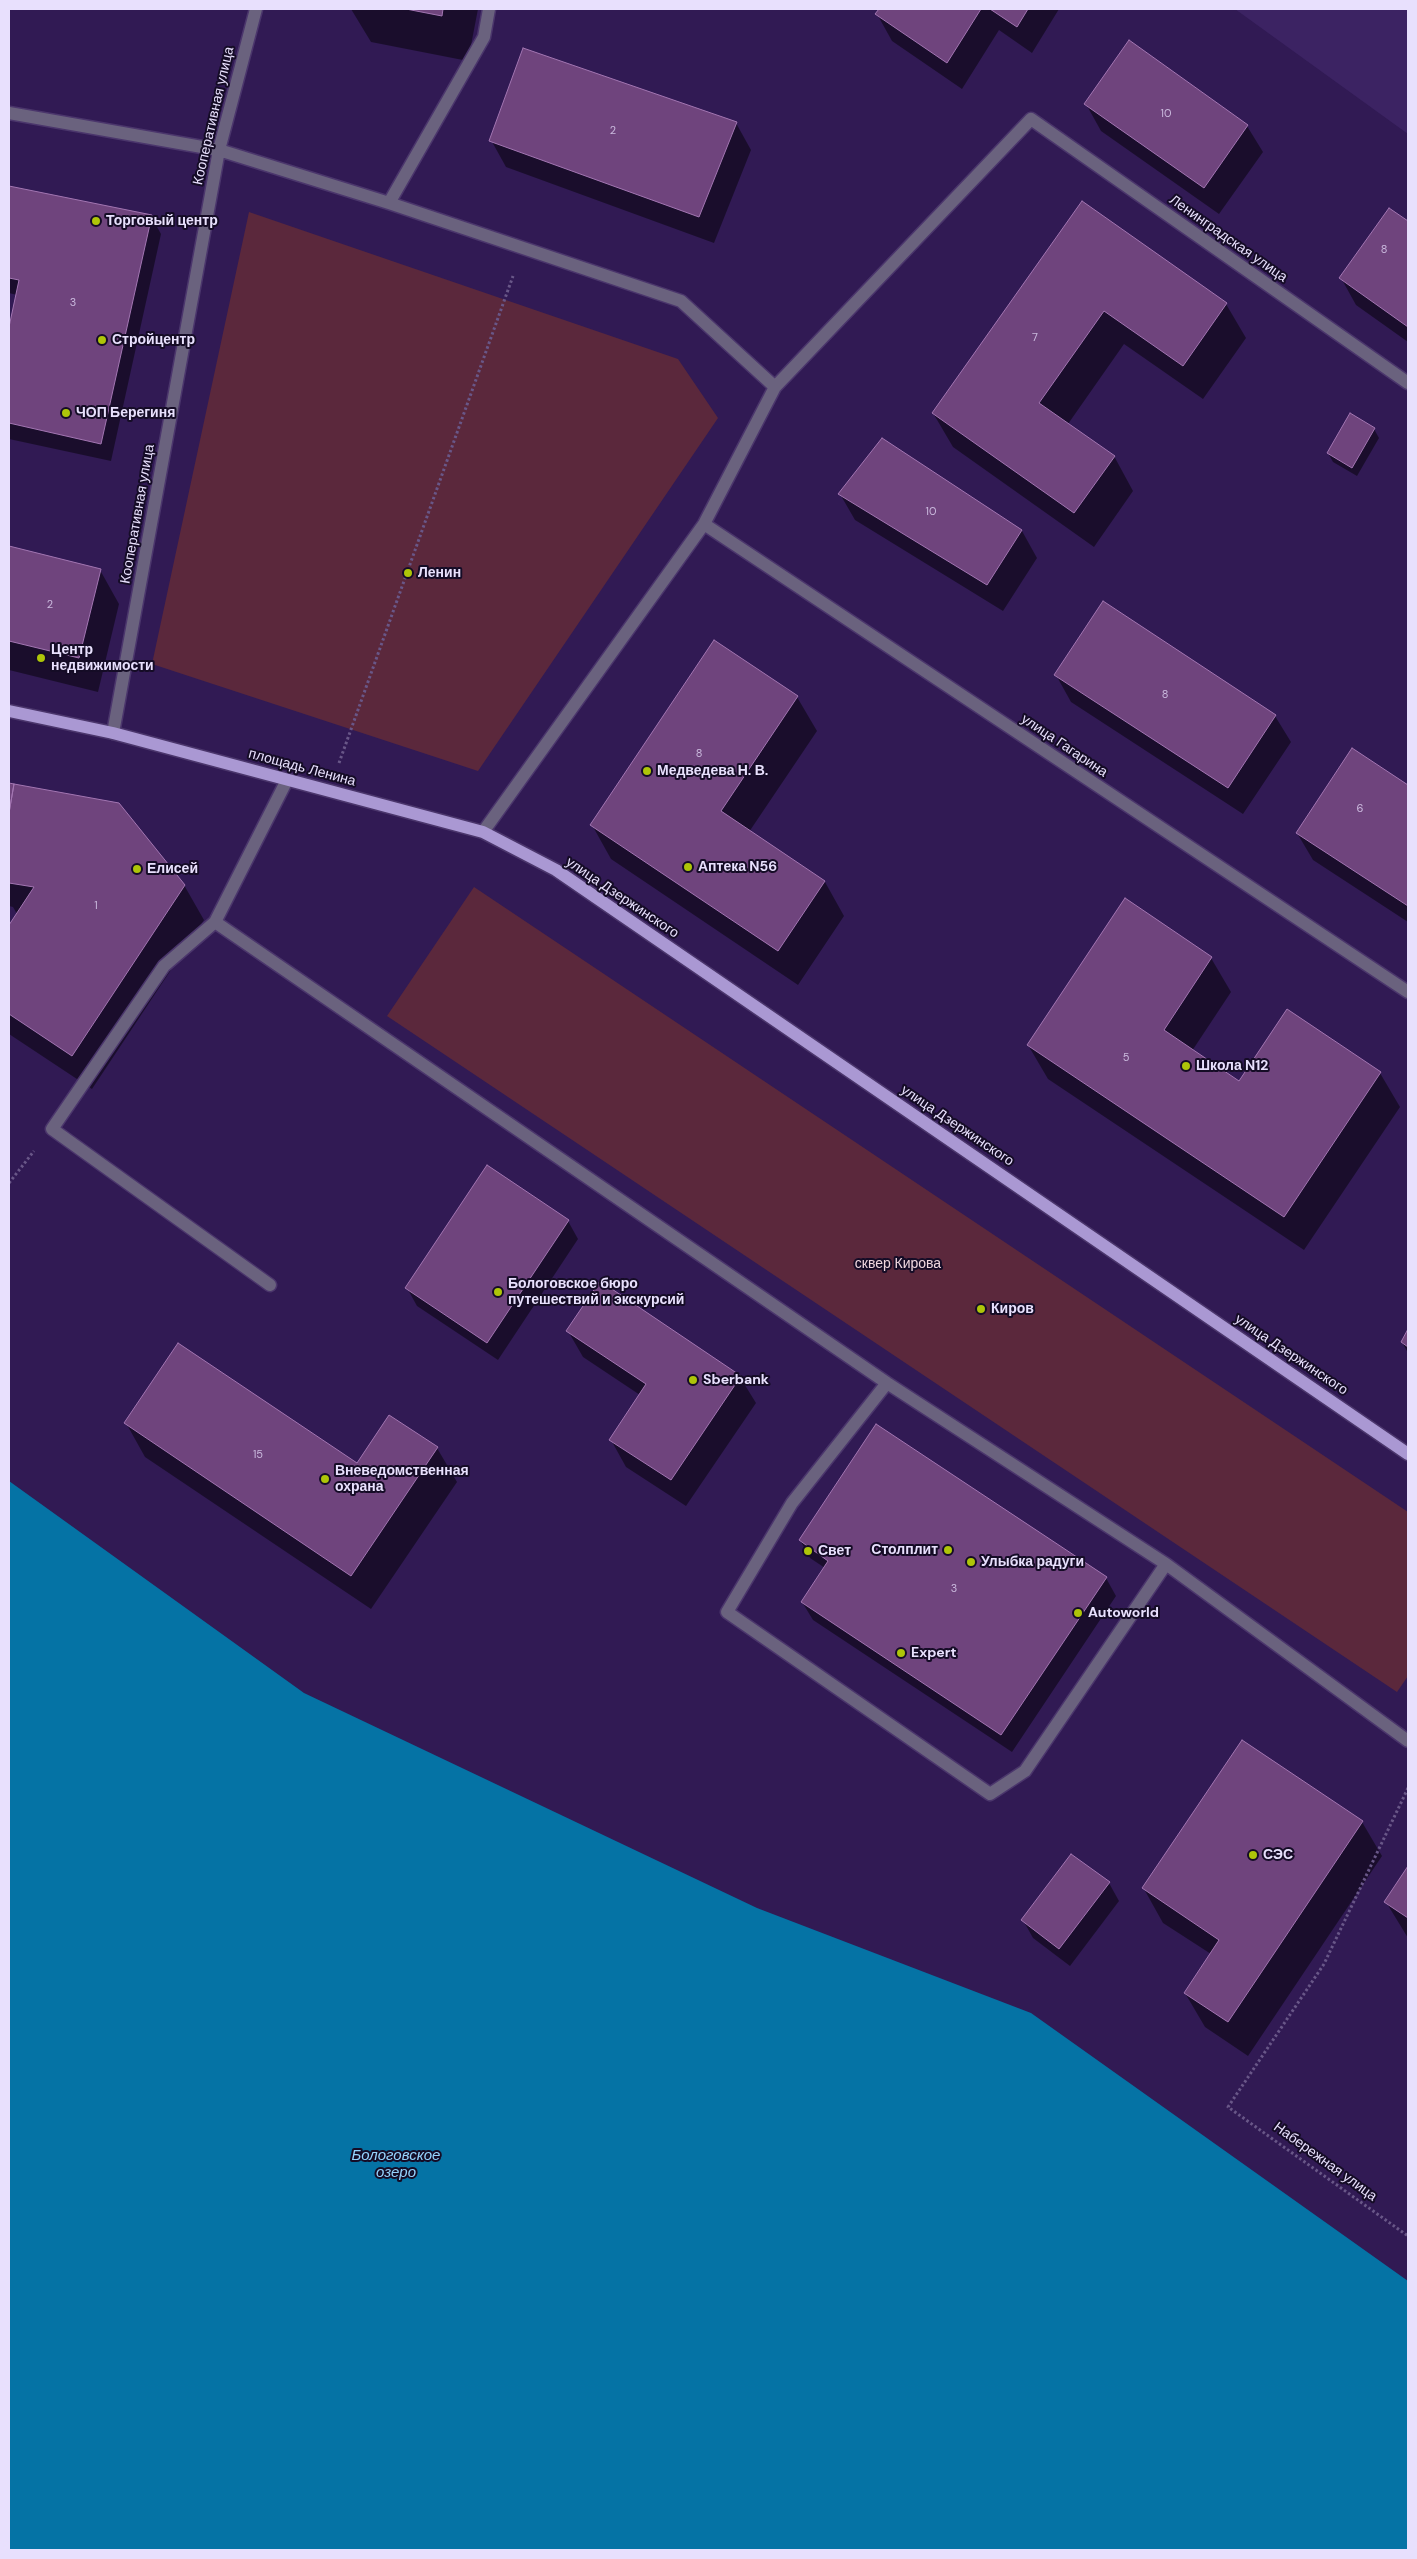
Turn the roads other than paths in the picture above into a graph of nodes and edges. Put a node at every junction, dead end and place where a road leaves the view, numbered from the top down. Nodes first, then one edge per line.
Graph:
1 (256, 9) edge
2 (489, 9) edge
3 (9, 113) edge
4 (219, 150) junction
5 (389, 203) junction
6 (1408, 383) edge
7 (775, 387) junction
8 (704, 524) junction
9 (9, 711) edge
10 (113, 733) junction
11 (287, 780) junction
12 (483, 832) junction
13 (215, 922) junction
14 (1408, 992) edge
15 (270, 1285) dead end
16 (887, 1382) junction
17 (1408, 1454) edge
18 (1166, 1564) junction
19 (1408, 1741) edge

1 - 4 street, Кооперативная улица
2 - 5 street
3 - 4 street
4 - 5 street
4 - 10 street, Кооперативная улица
5 - 7 street
6 - 7 street, Ленинградская улица
7 - 8 street
8 - 12 street
8 - 14 street, улица Гагарина
9 - 10 main road, площадь Ленина
10 - 11 main road, площадь Ленина
11 - 12 main road, площадь Ленина
11 - 13 street
12 - 17 main road, улица Дзержинского
13 - 15 street
13 - 16 street
16 - 18 street
16 - 18 street
18 - 19 street

